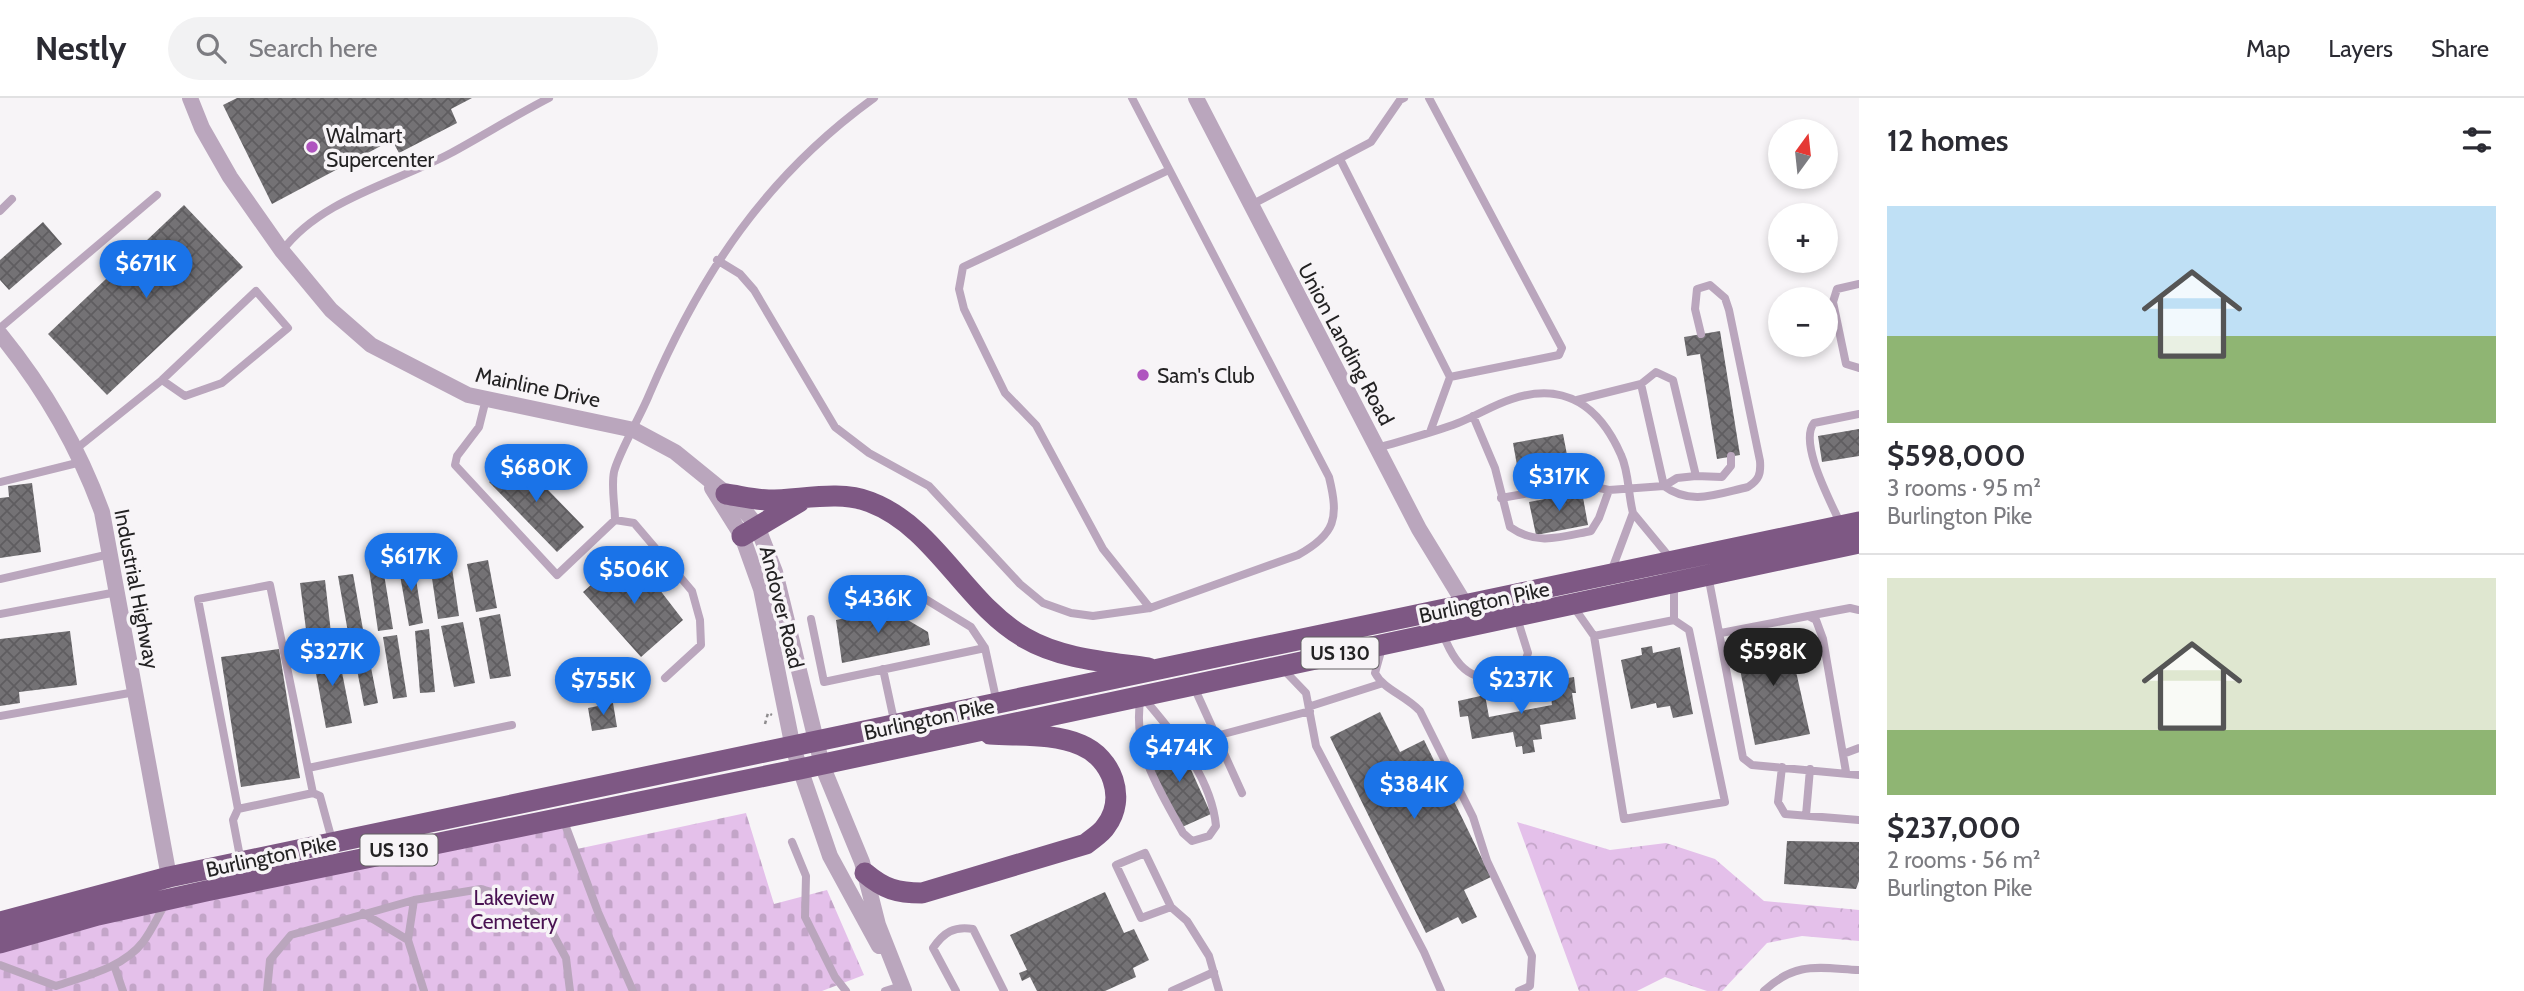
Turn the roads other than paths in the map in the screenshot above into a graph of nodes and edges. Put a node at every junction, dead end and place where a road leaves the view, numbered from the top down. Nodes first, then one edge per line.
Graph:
1 (190, 98) edge
2 (549, 98) edge
3 (874, 98) edge
4 (1132, 98) edge
5 (1196, 98) edge
6 (1405, 98) edge
7 (1429, 98) edge
8 (1340, 159) junction
9 (1169, 170) junction
10 (157, 195) dead end
11 (12, 199) dead end
12 (1251, 205) junction
13 (0, 211) edge
14 (282, 251) junction
15 (717, 260) junction
16 (1859, 284) edge
17 (0, 328) edge
18 (0, 334) edge
19 (1701, 334) dead end
20 (1859, 368) edge
21 (1450, 377) junction
22 (162, 380) junction
23 (1641, 384) junction
24 (486, 399) junction
25 (1577, 400) junction
26 (1859, 414) edge
27 (1473, 416) junction
28 (634, 430) junction
29 (1430, 432) junction
30 (1377, 448) junction
31 (80, 455) junction
32 (1731, 456) dead end
33 (1696, 476) junction
34 (707, 480) junction
35 (0, 482) edge
36 (1664, 486) junction
37 (1609, 490) junction
38 (1628, 491) junction
39 (726, 494) junction
40 (811, 497) junction
41 (1501, 498) junction
42 (1633, 513) junction
43 (615, 520) junction
44 (1850, 523) edge
45 (749, 531) junction
46 (1859, 543) edge
47 (110, 554) junction
48 (1674, 572) junction
49 (1610, 575) junction
50 (1708, 575) junction
51 (0, 579) edge
52 (117, 592) junction
53 (922, 597) dead end
54 (1572, 604) junction
55 (1466, 606) junction
56 (1150, 608) junction
57 (1859, 610) edge
58 (0, 614) edge
59 (1516, 616) junction
60 (1808, 616) junction
61 (811, 619) dead end
62 (1674, 620) junction
63 (1442, 631) junction
64 (1594, 636) junction
65 (1722, 637) junction
66 (1384, 644) junction
67 (985, 648) junction
68 (1280, 666) junction
69 (883, 669) junction
70 (1161, 671) junction
71 (665, 678) dead end
72 (1193, 684) junction
73 (1380, 684) junction
74 (135, 692) junction
75 (1141, 695) junction
76 (998, 705) junction
77 (1311, 708) junction
78 (0, 716) edge
79 (512, 725) dead end
80 (895, 726) junction
81 (967, 732) junction
82 (1216, 736) junction
83 (817, 743) junction
84 (793, 748) junction
85 (1859, 748) edge
86 (1843, 754) junction
87 (822, 765) junction
88 (1782, 767) junction
89 (308, 768) junction
90 (800, 769) junction
91 (1810, 769) junction
92 (1846, 772) junction
93 (1859, 775) edge
94 (313, 793) junction
95 (1242, 793) dead end
96 (238, 809) junction
97 (1806, 815) junction
98 (562, 816) junction
99 (1859, 820) edge
100 (792, 842) dead end
101 (332, 843) junction
102 (241, 863) junction
103 (865, 873) junction
104 (169, 877) junction
105 (168, 900) junction
106 (414, 900) junction
107 (1171, 907) junction
108 (363, 913) junction
109 (0, 922) edge
110 (408, 940) junction
111 (0, 943) edge
112 (0, 965) edge
113 (114, 965) junction
114 (1859, 970) edge
115 (1214, 972) junction
116 (901, 985) edge
117 (56, 989) edge
118 (123, 991) edge
119 (268, 991) edge
120 (424, 991) edge
121 (570, 991) edge
122 (633, 991) edge
123 (846, 991) edge
124 (884, 991) edge
125 (956, 991) edge
126 (1004, 991) edge
127 (1172, 991) edge
128 (1219, 991) edge
129 (1441, 991) edge
130 (1519, 991) edge
131 (1764, 991) edge

1 - 14 street, Mainline Drive
2 - 14 lane
3 - 15 lane
4 - 9 lane
5 - 12 street, Union Landing Road
6 - 8 lane
7 - 21 lane
8 - 12 lane
8 - 21 lane
9 - 56 lane
9 - 56 lane
10 - 17 lane
11 - 13 lane
12 - 30 street, Union Landing Road
14 - 24 street, Mainline Drive
15 - 28 lane
15 - 56 lane
16 - 20 lane
18 - 31 street, Industrial Highway
19 - 36 lane
21 - 29 lane
22 - 22 lane
22 - 31 lane
23 - 25 lane
23 - 33 lane
23 - 36 lane
24 - 28 street, Mainline Drive
24 - 43 lane
25 - 27 lane
25 - 38 lane
26 - 44 lane
27 - 29 lane
27 - 41 lane
28 - 34 street, Mainline Drive
28 - 43 lane
29 - 30 lane
30 - 55 street, Union Landing Road
31 - 35 lane
31 - 47 street, Industrial Highway
32 - 33 lane
33 - 36 lane
34 - 39 street, Andover Road
34 - 45 street, Andover Road
36 - 38 lane
37 - 38 lane
37 - 41 lane
37 - 41 lane
38 - 42 lane
39 - 40 highway
39 - 45 street, Andover Road
40 - 45 highway
40 - 70 highway
42 - 48 lane
42 - 49 lane
43 - 71 lane
44 - 48 highway, Burlington Pike / US 130
45 - 83 street, Andover Road
45 - 84 street, Andover Road
46 - 50 highway, Burlington Pike / US 130
47 - 51 lane
47 - 52 street, Industrial Highway
48 - 49 highway, Burlington Pike / US 130
48 - 50 highway, Burlington Pike / US 130
48 - 54 highway, Burlington Pike / US 130
48 - 62 lane
49 - 55 highway, Burlington Pike / US 130
50 - 65 lane
52 - 58 lane
52 - 74 street, Industrial Highway
53 - 67 lane
54 - 59 highway, Burlington Pike / US 130
54 - 64 lane
55 - 70 highway, Burlington Pike / US 130
57 - 60 lane
59 - 63 highway, Burlington Pike / US 130
59 - 63 lane
60 - 65 lane
60 - 86 lane
61 - 69 lane
62 - 64 lane
62 - 64 lane
63 - 66 highway, Burlington Pike / US 130
65 - 88 lane
66 - 68 highway, Burlington Pike / US 130
66 - 73 lane
67 - 69 lane
67 - 76 lane
68 - 72 highway, Burlington Pike / US 130
68 - 77 lane
69 - 80 lane
70 - 76 highway, Burlington Pike / US 130
72 - 75 highway, Burlington Pike / US 130
72 - 82 lane
73 - 77 lane
73 - 130 lane
74 - 78 lane
74 - 104 street, Industrial Highway
75 - 75 lane
75 - 81 highway, Burlington Pike / US 130
76 - 80 highway, Burlington Pike / US 130
77 - 82 lane
77 - 129 lane
79 - 89 lane
80 - 83 highway, Burlington Pike / US 130
81 - 87 highway, Burlington Pike / US 130
81 - 103 highway
82 - 95 lane
83 - 84 highway, Burlington Pike / US 130
83 - 87 street, Andover Road
84 - 90 street, Andover Road
84 - 101 highway, Burlington Pike / US 130
85 - 86 lane
86 - 92 lane
87 - 90 highway, Burlington Pike / US 130
87 - 103 street, Andover Road
88 - 91 lane
88 - 97 lane
89 - 94 lane
89 - 96 lane
90 - 98 highway, Burlington Pike / US 130
90 - 116 street, Andover Road
91 - 92 lane
91 - 97 lane
92 - 93 lane
94 - 96 lane
94 - 101 lane
96 - 102 lane
97 - 99 lane
98 - 105 highway, Burlington Pike / US 130
98 - 122 lane
100 - 123 lane
101 - 102 highway, Burlington Pike / US 130
102 - 104 highway, Burlington Pike / US 130
103 - 116 street, Andover Road
104 - 109 highway, Burlington Pike / US 130
105 - 111 highway, Burlington Pike / US 130
105 - 113 lane
106 - 108 lane
106 - 110 lane
106 - 121 lane
107 - 107 lane
107 - 115 lane
108 - 110 lane
108 - 119 lane
110 - 120 lane
112 - 117 lane
113 - 117 lane
113 - 118 lane
114 - 131 lane
115 - 127 lane
115 - 128 lane
116 - 124 lane
125 - 126 lane

